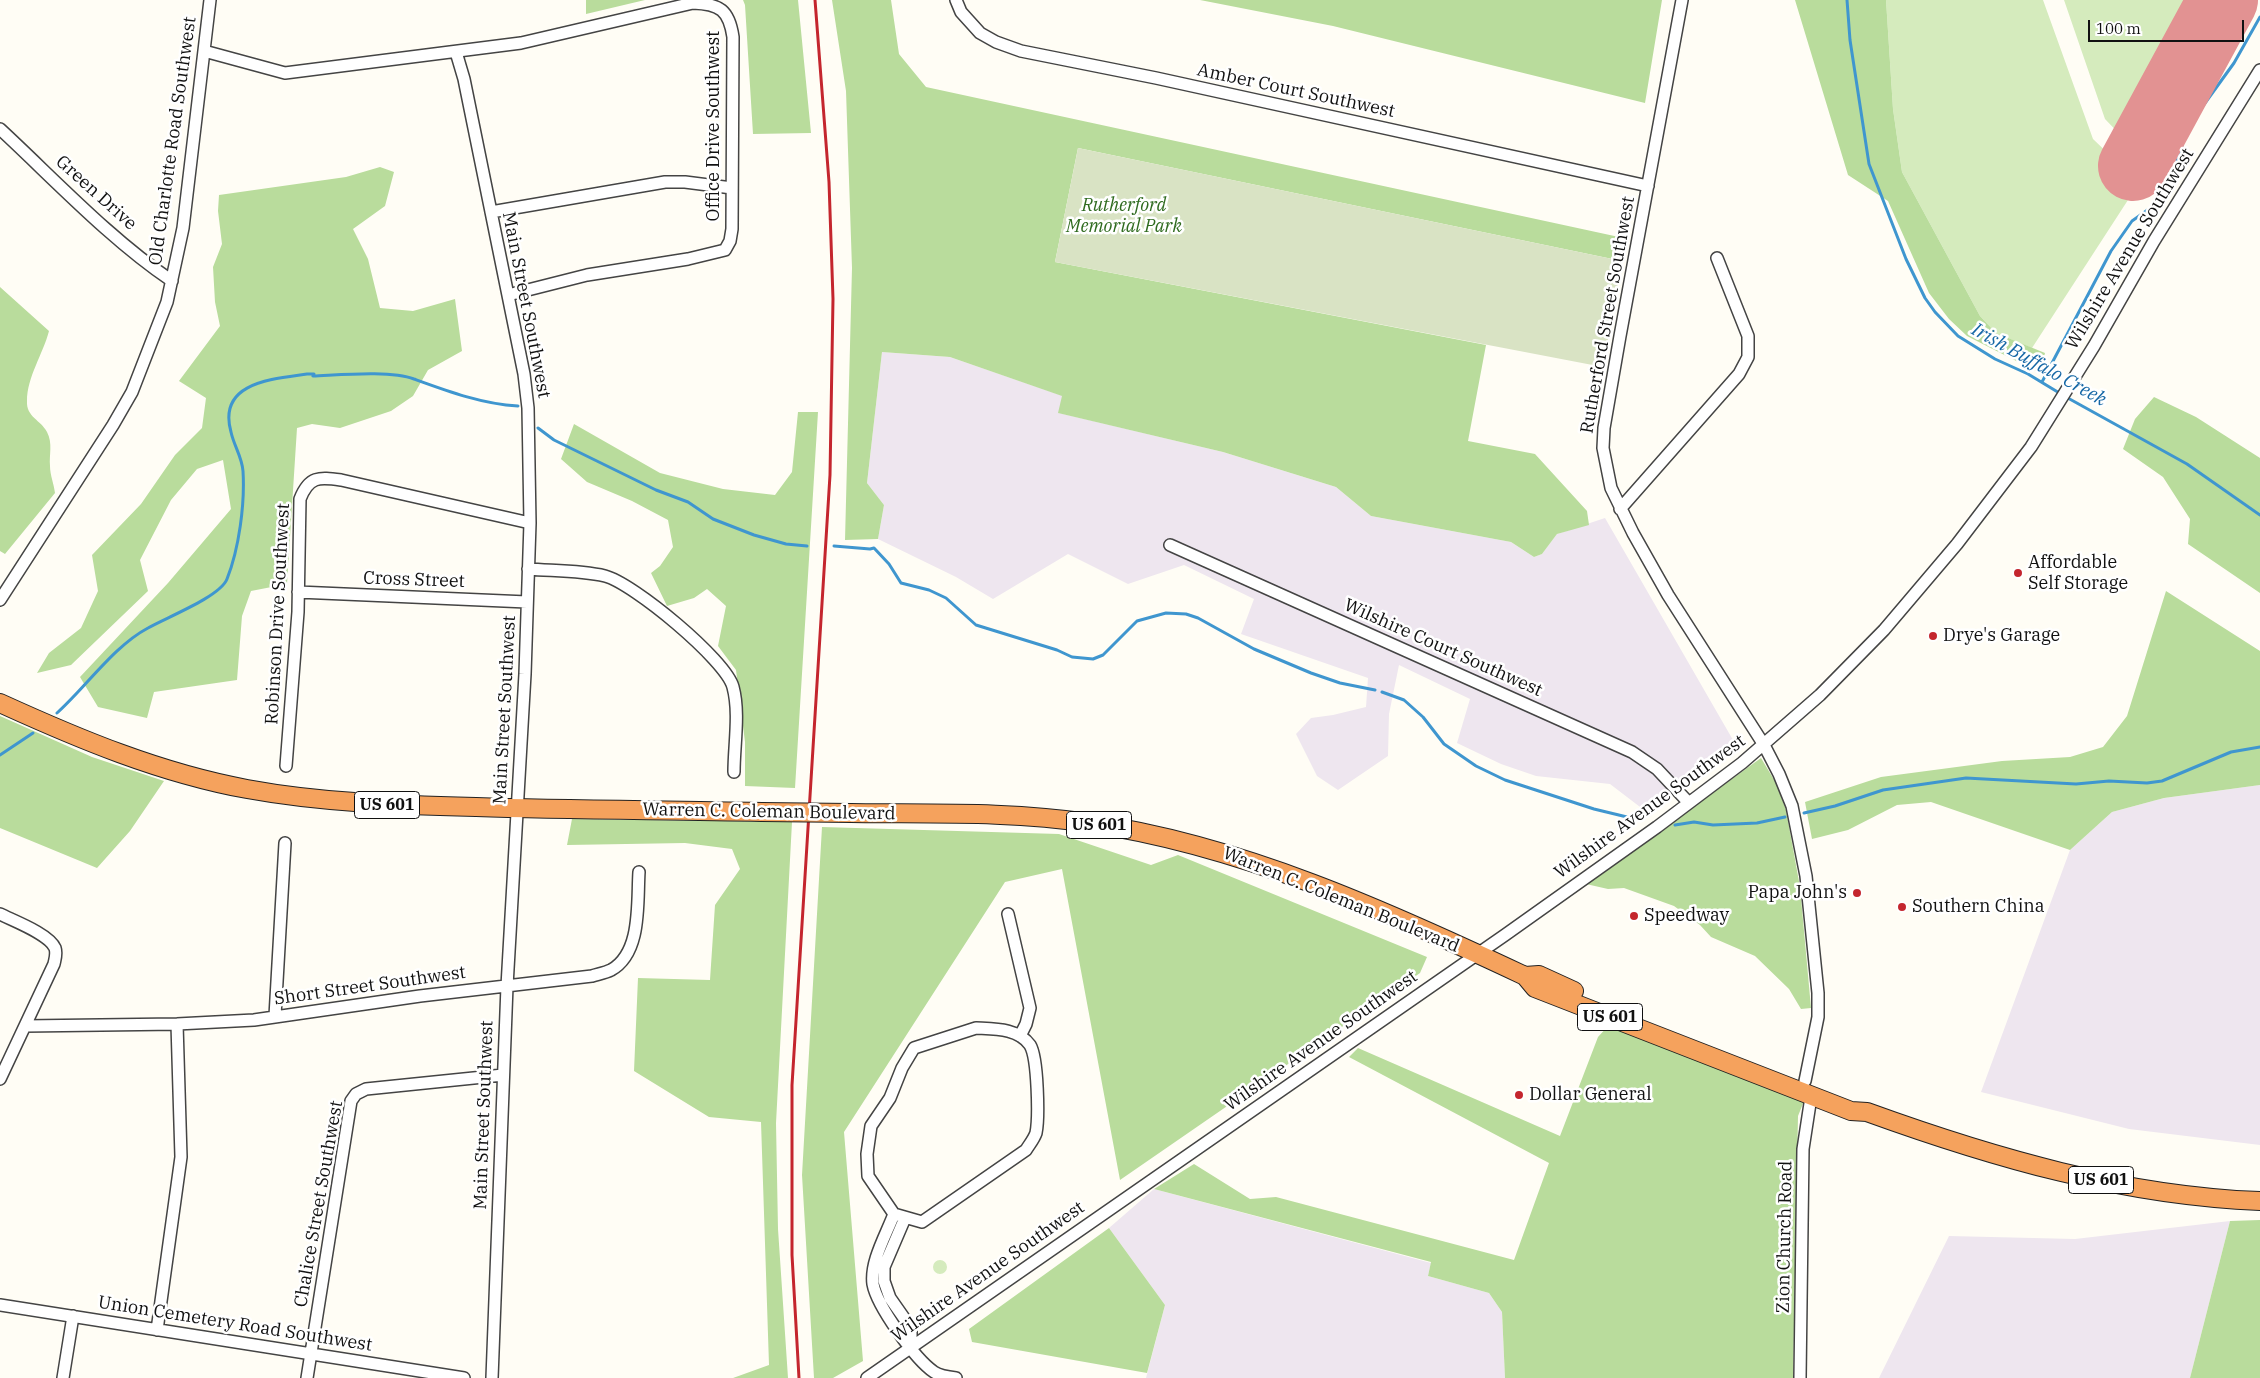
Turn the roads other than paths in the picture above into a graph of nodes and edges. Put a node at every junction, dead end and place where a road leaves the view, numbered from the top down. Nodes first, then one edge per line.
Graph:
1 (956, 0) edge
2 (1682, 0) edge
3 (208, 1) edge
4 (204, 51) junction
5 (456, 52) junction
6 (2260, 70) edge
7 (0, 129) edge
8 (1648, 186) junction
9 (732, 188) junction
10 (491, 212) junction
11 (1717, 258) dead end
12 (172, 281) junction
13 (508, 295) junction
14 (1620, 509) junction
15 (530, 523) junction
16 (1170, 545) dead end
17 (528, 569) junction
18 (298, 592) junction
19 (0, 600) edge
20 (528, 602) junction
21 (0, 703) edge
22 (1764, 745) junction
23 (286, 766) dead end
24 (734, 772) dead end
25 (1689, 803) junction
26 (517, 809) junction
27 (286, 843) dead end
28 (639, 872) dead end
29 (0, 914) edge
30 (1008, 914) dead end
31 (1478, 954) junction
32 (507, 986) junction
33 (275, 1016) junction
34 (177, 1024) junction
35 (25, 1026) junction
36 (1020, 1036) junction
37 (503, 1075) junction
38 (0, 1080) edge
39 (1808, 1089) junction
40 (2260, 1201) edge
41 (899, 1216) junction
42 (0, 1305) edge
43 (73, 1316) junction
44 (157, 1330) junction
45 (911, 1347) junction
46 (311, 1354) junction
47 (62, 1378) edge
48 (307, 1378) edge
49 (464, 1378) edge
50 (492, 1378) edge
51 (867, 1378) edge
52 (956, 1378) edge
53 (1800, 1378) edge

1 - 8 street, Amber Court Southwest
2 - 8 street, Rutherford Street Southwest
3 - 4 street, Old Charlotte Road Southwest
4 - 5 street, Office Drive Southwest
4 - 12 street, Old Charlotte Road Southwest
5 - 9 street, Office Drive Southwest
5 - 10 street, Main Street Southwest
6 - 22 street, Wilshire Avenue Southwest
7 - 12 street, Green Drive
8 - 14 street, Rutherford Street Southwest
9 - 10 street
9 - 13 street, Office Drive Southwest
10 - 13 street, Main Street Southwest
11 - 14 street
12 - 19 street, Old Charlotte Road Southwest
13 - 15 street, Main Street Southwest
14 - 22 street, Rutherford Street Southwest
15 - 17 street, Main Street Southwest
15 - 18 street, Robinson Drive Southwest
16 - 25 street, Wilshire Court Southwest
17 - 20 street, Main Street Southwest
17 - 24 street
18 - 20 street, Cross Street
18 - 23 street, Robinson Drive Southwest
20 - 26 street, Main Street Southwest
21 - 26 highway, Warren C. Coleman Boulevard / US 601
22 - 25 street, Wilshire Avenue Southwest
22 - 39 street, Zion Church Road
25 - 31 street, Wilshire Avenue Southwest
26 - 31 highway, Warren C. Coleman Boulevard / US 601, bridge
26 - 32 street, Main Street Southwest
27 - 33 street
28 - 32 street, Short Street Southwest
29 - 35 street
30 - 36 street
31 - 39 highway, Warren C. Coleman Boulevard / US 601
31 - 45 street, Wilshire Avenue Southwest
32 - 33 street, Short Street Southwest
32 - 37 street, Main Street Southwest
33 - 34 street, Short Street Southwest
34 - 35 street, Short Street Southwest
34 - 44 street
35 - 38 street
36 - 41 street
36 - 41 street
37 - 46 street, Chalice Street Southwest
37 - 50 street, Main Street Southwest
39 - 40 highway, Warren C. Coleman Boulevard / US 601
39 - 53 street, Zion Church Road
41 - 45 street
42 - 43 street, Union Cemetery Road Southwest
43 - 44 street, Union Cemetery Road Southwest
43 - 47 street
44 - 46 street, Union Cemetery Road Southwest
45 - 51 street, Wilshire Avenue Southwest
45 - 52 street
46 - 48 street, Chalice Street Southwest
46 - 49 street, Union Cemetery Road Southwest

